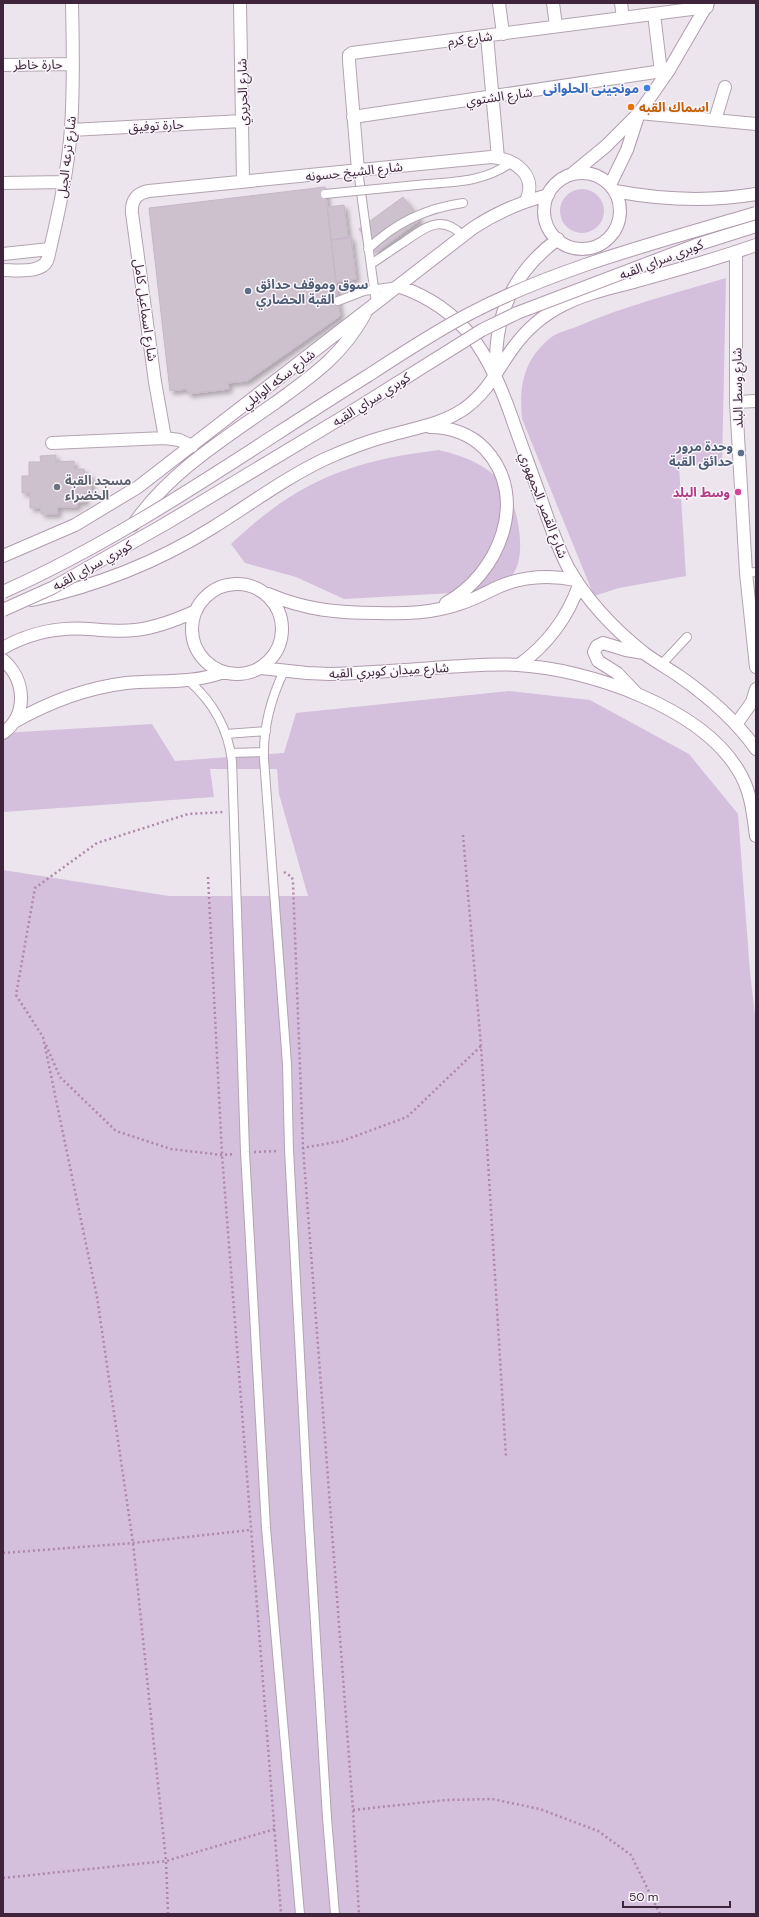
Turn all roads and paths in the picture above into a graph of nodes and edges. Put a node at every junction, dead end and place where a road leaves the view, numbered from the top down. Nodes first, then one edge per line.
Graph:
1 (72, 3) edge
2 (240, 3) edge
3 (499, 3) edge
4 (553, 3) edge
5 (621, 3) edge
6 (707, 5) edge
7 (649, 10) edge
8 (623, 18) junction
9 (556, 26) junction
10 (503, 34) junction
11 (487, 36) junction
12 (73, 64) junction
13 (3, 65) edge
14 (665, 71) junction
15 (725, 87) dead end
16 (493, 97) junction
17 (639, 113) junction
18 (353, 117) junction
19 (715, 120) junction
20 (242, 121) junction
21 (756, 124) edge
22 (71, 130) junction
23 (498, 158) junction
24 (512, 162) junction
25 (358, 170) junction
26 (570, 175) junction
27 (64, 182) junction
28 (243, 182) junction
29 (3, 183) edge
30 (612, 188) junction
31 (149, 191) joint
32 (325, 194) dead end
33 (756, 194) edge
34 (548, 195) junction
35 (526, 201) junction
36 (463, 203) dead end
37 (756, 213) edge
38 (756, 226) edge
39 (463, 236) junction
40 (558, 240) junction
41 (756, 245) edge
42 (368, 249) junction
43 (50, 250) junction
44 (736, 252) junction
45 (3, 254) edge
46 (370, 264) junction
47 (3, 270) edge
48 (398, 286) junction
49 (374, 288) junction
50 (338, 300) dead end
51 (372, 306) junction
52 (496, 375) junction
53 (756, 401) edge
54 (736, 402) junction
55 (427, 427) junction
56 (165, 438) junction
57 (52, 443) dead end
58 (192, 446) junction
59 (91, 483) dead end
60 (138, 487) junction
61 (133, 526) junction
62 (3, 556) edge
63 (751, 572) edge
64 (577, 582) junction
65 (3, 592) edge
66 (268, 594) junction
67 (23, 601) junction
68 (3, 610) edge
69 (196, 611) junction
70 (433, 611) junction
71 (687, 637) dead end
72 (3, 648) edge
73 (644, 653) junction
74 (3, 660) edge
75 (519, 665) junction
76 (661, 665) junction
77 (756, 667) edge
78 (261, 668) junction
79 (284, 671) junction
80 (224, 672) junction
81 (188, 681) junction
82 (756, 689) edge
83 (636, 694) junction
84 (14, 722) junction
85 (737, 723) junction
86 (266, 731) junction
87 (3, 733) edge
88 (226, 734) junction
89 (756, 749) edge
90 (264, 752) junction
91 (231, 753) junction
92 (232, 812) junction
93 (463, 835) dead end
94 (756, 836) edge
95 (274, 869) junction
96 (208, 876) dead end
97 (506, 1457) dead end
98 (250, 1530) junction
99 (133, 1543) junction
100 (3, 1553) edge
101 (354, 1810) junction
102 (275, 1829) junction
103 (166, 1861) junction
104 (3, 1878) edge
105 (168, 1914) edge
106 (281, 1914) edge
107 (300, 1914) edge
108 (336, 1914) edge
109 (359, 1914) edge
110 (660, 1914) edge

1 - 12 main road, شارع ترعه الجبل
2 - 20 main road, شارع الحريري
3 - 10 main road
4 - 9 main road
5 - 8 main road
6 - 7 main road, شارع كرم
6 - 14 main road
7 - 8 main road, شارع كرم
7 - 14 main road
8 - 9 main road, شارع كرم
9 - 10 main road, شارع كرم
10 - 11 main road, شارع كرم
11 - 16 main road
11 - 18 main road, شارع كرم
12 - 13 main road, حارة خاطر
12 - 22 main road, شارع ترعه الجبل
14 - 16 main road, شارع الشتوي
14 - 17 main road
15 - 19 main road
16 - 18 main road, شارع الشتوي
16 - 23 main road
17 - 19 main road
17 - 26 main road
17 - 30 main road
18 - 25 main road, شارع كرم
19 - 21 main road
20 - 22 main road, حارة توفيق
20 - 28 main road, شارع الحريري
22 - 27 main road, شارع ترعه الجبل
23 - 24 main road, شارع الشيخ حسونه
23 - 25 main road, شارع الشيخ حسونه
24 - 32 lane, bridge
24 - 35 main road, شارع الشيخ حسونه
25 - 28 main road, شارع الشيخ حسونه
25 - 42 lane
26 - 30 main road
26 - 34 main road
27 - 29 main road
27 - 43 main road, شارع ترعه الجبل
28 - 31 main road, شارع الشيخ حسونه
30 - 33 main road
30 - 40 main road
31 - 56 main road, شارع اسماعيل كامل
34 - 35 main road, شارع سكه الوايلي
34 - 40 main road
35 - 39 main road, شارع سكه الوايلي
36 - 42 lane
37 - 61 main road, كوبري سراي القبه, bridge
38 - 67 main road, كوبري سراي القبه, bridge
39 - 46 lane
39 - 48 main road, شارع سكه الوايلي
40 - 52 main road, شارع القصر الجمهوري
41 - 44 main road
42 - 46 lane
43 - 45 main road
43 - 47 main road, شارع ترعه الجبل
44 - 52 main road
44 - 54 main road, شارع وسط البلد
46 - 49 lane
48 - 49 lane
48 - 51 main road, شارع سكه الوايلي
48 - 52 main road, شارع القصر الجمهوري
49 - 50 lane
49 - 51 lane
51 - 58 main road, شارع سكه الوايلي
51 - 61 main road, bridge
52 - 55 main road
52 - 64 main road, شارع القصر الجمهوري
53 - 54 main road
54 - 63 main road, شارع وسط البلد
55 - 67 main road, bridge
55 - 70 main road
56 - 57 main road
56 - 58 main road
58 - 60 main road, شارع سكه الوايلي
59 - 60 path
60 - 62 main road, شارع سكه الوايلي
61 - 65 main road, كوبري سراي القبه, bridge
63 - 77 main road, شارع وسط البلد
64 - 70 main road
64 - 73 main road, شارع القصر الجمهوري
64 - 75 main road
66 - 69 main road
66 - 70 main road
66 - 78 main road
67 - 68 main road, كوبري سراي القبه, bridge
69 - 72 main road
69 - 80 main road
71 - 76 lane
73 - 76 main road, شارع القصر الجمهوري
73 - 83 main road
74 - 84 main road
75 - 79 main road, شارع ميدان كوبري القبه
75 - 83 main road
76 - 85 main road, شارع القصر الجمهوري
78 - 79 main road, شارع ميدان كوبري القبه
78 - 80 main road
79 - 86 lane
80 - 81 main road
81 - 84 main road
81 - 88 lane
82 - 85 main road
83 - 94 main road
84 - 87 main road
85 - 89 main road, شارع القصر الجمهوري
86 - 88 lane
86 - 90 lane
88 - 91 lane
90 - 91 lane
90 - 95 lane
91 - 92 lane
92 - 99 path
92 - 107 lane
93 - 97 path
95 - 101 path
95 - 108 lane
96 - 98 path
98 - 99 path
98 - 102 path
99 - 100 path
99 - 103 path
101 - 109 path
101 - 110 path
102 - 103 path
102 - 106 path
103 - 104 path
103 - 105 path

